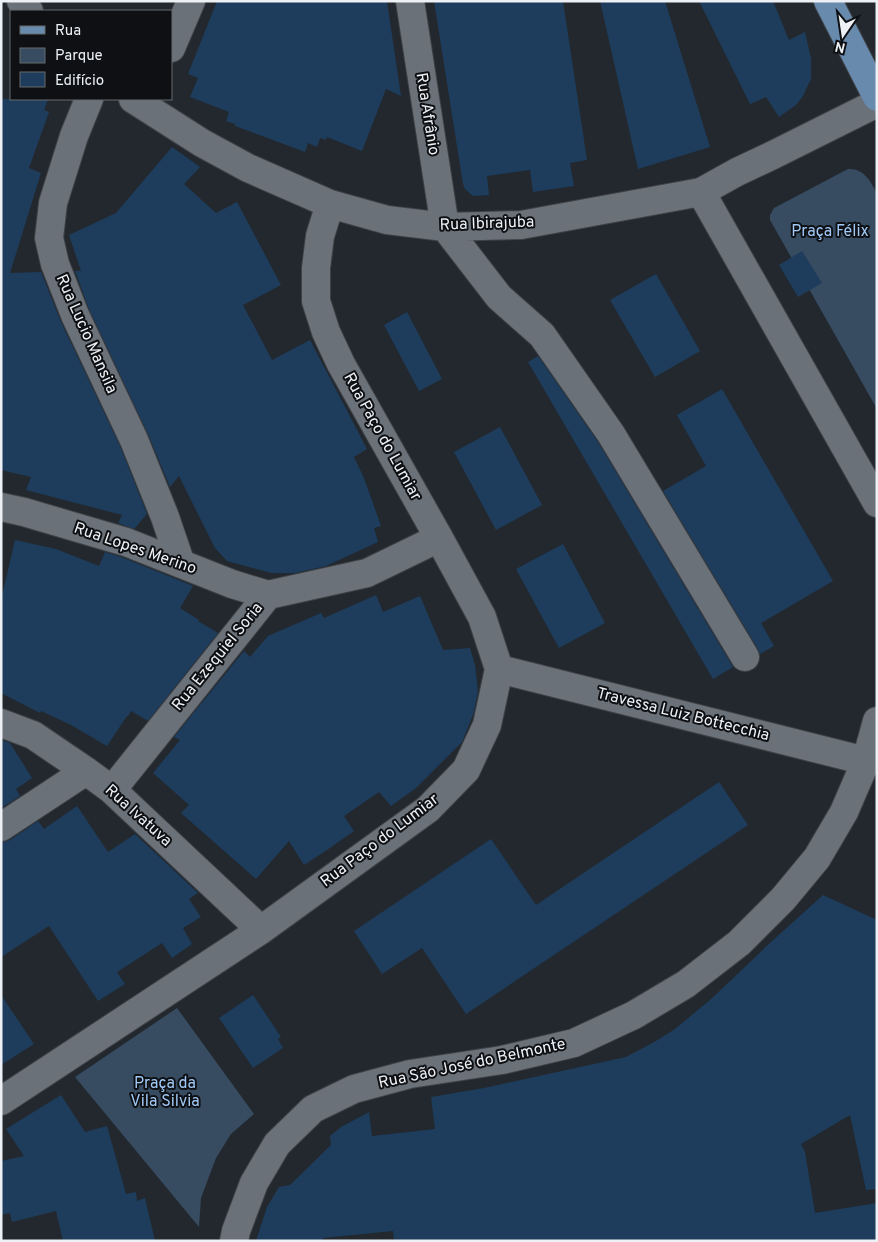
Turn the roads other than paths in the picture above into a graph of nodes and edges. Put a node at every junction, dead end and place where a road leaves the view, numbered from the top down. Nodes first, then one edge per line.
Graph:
1 (190, 1) edge
2 (410, 1) edge
3 (828, 1) edge
4 (172, 46) edge
5 (877, 97) edge
6 (88, 100) edge
7 (144, 101) edge
8 (877, 103) edge
9 (701, 192) junction
10 (330, 204) junction
11 (445, 227) junction
12 (877, 503) edge
13 (1, 507) edge
14 (439, 538) junction
15 (181, 564) junction
16 (268, 595) junction
17 (745, 657) dead end
18 (499, 668) junction
19 (877, 722) edge
20 (1, 723) edge
21 (866, 761) junction
22 (86, 771) junction
23 (112, 790) junction
24 (1, 827) edge
25 (261, 930) junction
26 (1, 1101) edge
27 (234, 1241) edge

1 - 4 street
2 - 11 street, Rua Afrânio
3 - 5 main road
6 - 15 street, Rua Lucio Mansila
7 - 10 street, Rua Ibirajuba
8 - 9 street, Rua Ibirajuba
9 - 11 street, Rua Ibirajuba
9 - 12 street
10 - 11 street, Rua Ibirajuba
10 - 14 street, Rua Paço do Lumiar
11 - 17 street
13 - 15 street, Rua Lopes Merino
14 - 16 street, Rua Ezequiel Soria
14 - 18 street, Rua Paço do Lumiar
15 - 16 street, Rua Lopes Merino
16 - 23 street, Rua Ezequiel Soria
18 - 21 street, Travessa Luiz Bottecchia
18 - 25 street, Rua Paço do Lumiar
19 - 21 street, Rua São José do Belmonte
20 - 22 street, Rua Ivatuva
21 - 27 street, Rua São José do Belmonte
22 - 23 street, Rua Ivatuva
22 - 24 street
23 - 25 street, Rua Ivatuva
25 - 26 street, Rua Paço do Lumiar

